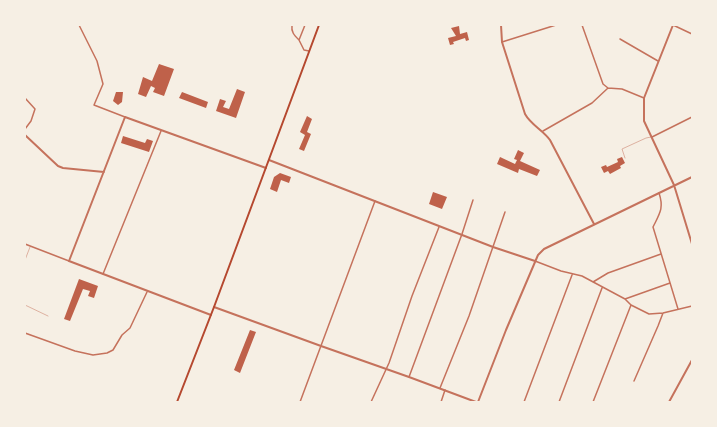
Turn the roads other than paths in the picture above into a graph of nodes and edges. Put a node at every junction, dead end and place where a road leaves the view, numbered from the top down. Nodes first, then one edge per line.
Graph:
1 (79, 25) edge
2 (292, 25) edge
3 (305, 25) edge
4 (319, 25) edge
5 (500, 25) edge
6 (556, 25) edge
7 (582, 25) edge
8 (672, 25) edge
9 (692, 34) edge
10 (620, 39) dead end
11 (299, 40) junction
12 (502, 42) junction
13 (309, 52) junction
14 (659, 61) junction
15 (608, 88) junction
16 (25, 98) edge
17 (644, 98) junction
18 (125, 117) junction
19 (692, 117) edge
20 (25, 129) edge
21 (161, 131) junction
22 (543, 131) junction
23 (26, 135) edge
24 (652, 137) junction
25 (25, 139) edge
26 (625, 158) dead end
27 (269, 160) junction
28 (266, 168) junction
29 (104, 172) junction
30 (691, 179) edge
31 (674, 185) junction
32 (659, 193) junction
33 (375, 200) junction
34 (473, 200) dead end
35 (505, 212) dead end
36 (594, 224) junction
37 (439, 226) junction
38 (462, 234) junction
39 (25, 244) edge
40 (692, 244) edge
41 (31, 246) junction
42 (493, 247) junction
43 (660, 254) junction
44 (25, 260) edge
45 (69, 261) junction
46 (535, 261) junction
47 (103, 274) junction
48 (572, 274) junction
49 (593, 282) junction
50 (670, 283) junction
51 (602, 287) junction
52 (147, 292) junction
53 (626, 299) junction
54 (25, 305) edge
55 (631, 305) junction
56 (692, 306) edge
57 (214, 307) junction
58 (678, 310) junction
59 (663, 313) junction
60 (211, 315) junction
61 (48, 316) dead end
62 (25, 332) edge
63 (321, 346) junction
64 (692, 360) edge
65 (385, 368) junction
66 (409, 377) junction
67 (634, 381) dead end
68 (440, 388) junction
69 (445, 390) junction
70 (177, 402) edge
71 (300, 402) edge
72 (371, 402) edge
73 (441, 402) edge
74 (477, 402) edge
75 (524, 402) edge
76 (559, 402) edge
77 (593, 402) edge
78 (669, 402) edge

1 - 18 street
2 - 11 street
3 - 11 street
4 - 13 main road
5 - 12 street
6 - 12 street
7 - 15 street
8 - 9 street
8 - 14 street
10 - 14 street
11 - 13 street
12 - 22 street
13 - 27 main road
14 - 17 street
15 - 17 street
15 - 22 street
16 - 20 street
17 - 24 street
18 - 21 street
18 - 29 street
19 - 24 street
21 - 28 street
21 - 47 street
22 - 36 street
23 - 25 street
23 - 29 street
24 - 26 lane
24 - 31 street
27 - 28 main road
27 - 33 street
28 - 57 main road
29 - 45 street
30 - 31 street
31 - 32 street
31 - 40 street
32 - 36 street
32 - 43 street
33 - 37 street
33 - 63 street
34 - 38 street
35 - 42 street
36 - 46 street
37 - 38 street
37 - 65 street
38 - 42 street
38 - 66 street
39 - 41 street
41 - 44 lane
41 - 45 street
42 - 46 street
42 - 68 street
43 - 49 street
43 - 50 street
45 - 47 street
46 - 48 street
46 - 74 street
47 - 52 street
48 - 49 street
48 - 75 street
49 - 51 street
50 - 53 street
50 - 58 street
51 - 53 street
51 - 76 street
52 - 60 street
52 - 62 street
53 - 55 street
54 - 61 lane
55 - 59 street
55 - 77 street
56 - 58 street
57 - 60 main road
57 - 63 street
58 - 59 street
59 - 67 street
60 - 70 main road
63 - 65 street
63 - 71 street
64 - 78 street
65 - 66 street
65 - 72 street
66 - 68 street
68 - 69 street
69 - 73 street
69 - 74 street

